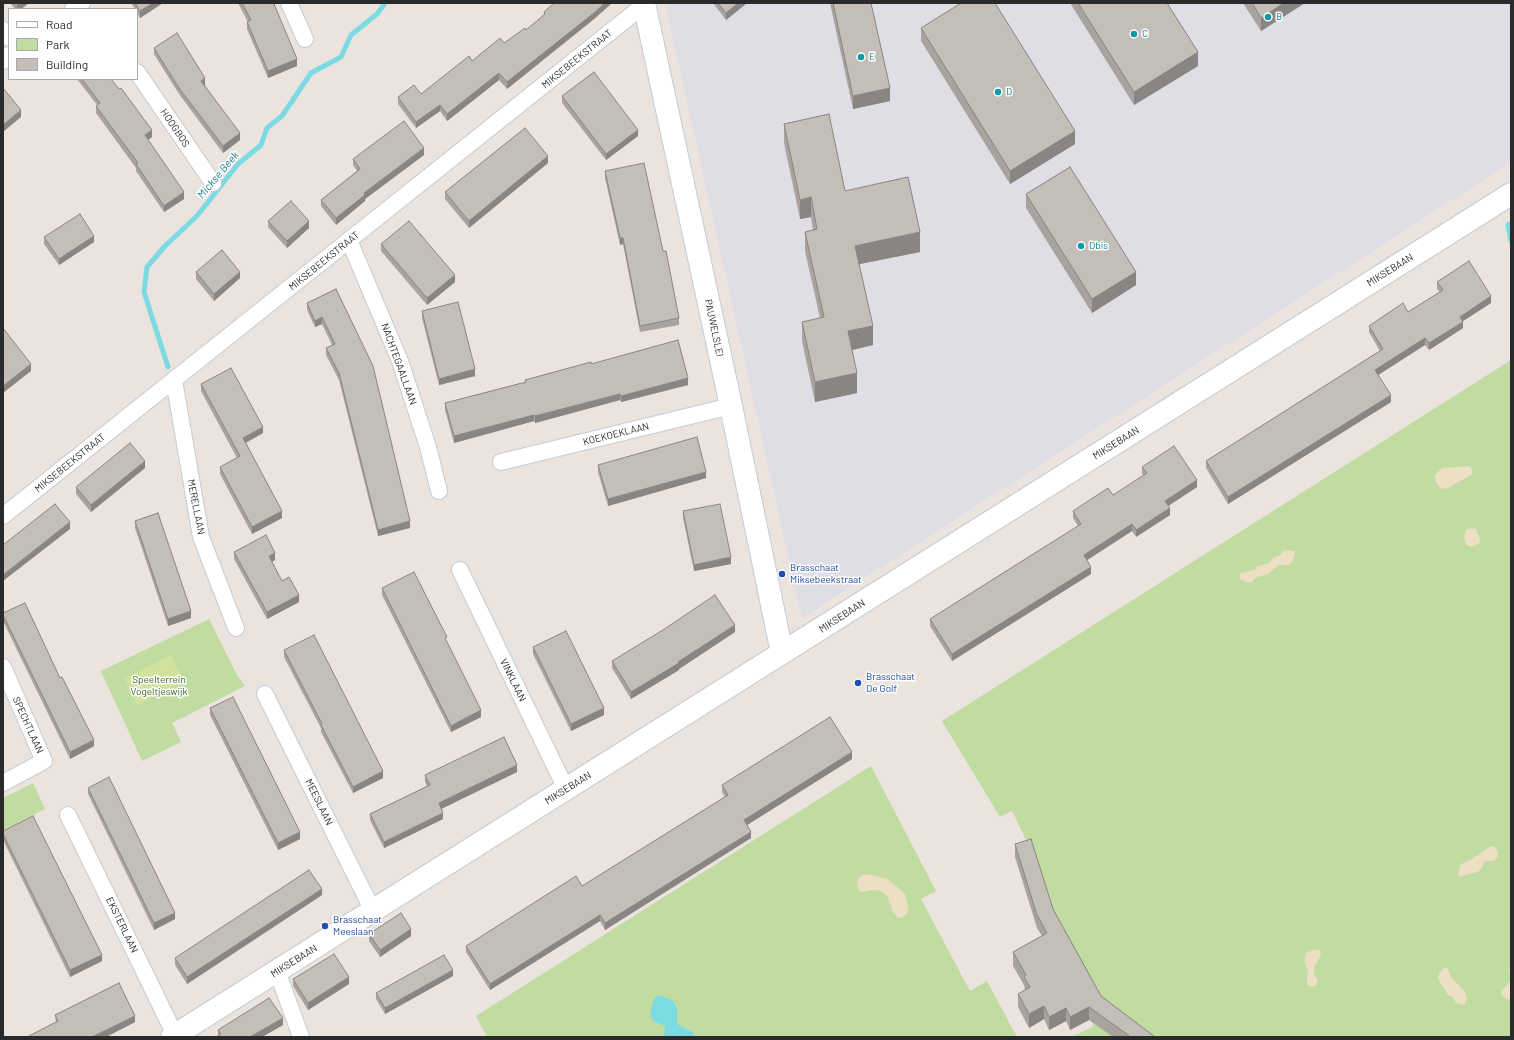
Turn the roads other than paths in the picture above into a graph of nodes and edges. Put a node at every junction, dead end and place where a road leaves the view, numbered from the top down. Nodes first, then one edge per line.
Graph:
1 (289, 3) edge
2 (644, 4) edge
3 (305, 39) dead end
4 (138, 73) edge
5 (213, 183) dead end
6 (1511, 194) edge
7 (349, 240) junction
8 (174, 380) junction
9 (731, 406) junction
10 (501, 462) dead end
11 (439, 491) dead end
12 (3, 516) edge
13 (460, 570) dead end
14 (236, 628) dead end
15 (782, 653) junction
16 (3, 667) edge
17 (266, 694) dead end
18 (3, 783) edge
19 (566, 789) junction
20 (68, 815) dead end
21 (373, 911) junction
22 (275, 973) junction
23 (174, 1036) edge
24 (301, 1037) edge

1 - 3 street
2 - 7 street, MIKSEBEEKSTRAAT
2 - 9 street, PAUWELSLEI
4 - 5 street, HOOGBOS
6 - 15 street, MIKSEBAAN
7 - 8 street, MIKSEBEEKSTRAAT
7 - 11 street, NACHTEGAALLAAN
8 - 12 street, MIKSEBEEKSTRAAT
8 - 14 street, MERELLAAN
9 - 10 street, KOEKOEKLAAN
9 - 15 street, PAUWELSLEI
13 - 19 street, VINKLAAN
15 - 19 street, MIKSEBAAN
16 - 18 street, SPECHTLAAN
17 - 21 street, MEESLAAN
19 - 21 street, MIKSEBAAN
20 - 23 street, EKSTERLAAN
21 - 22 street, MIKSEBAAN
22 - 23 street, MIKSEBAAN
22 - 24 street

